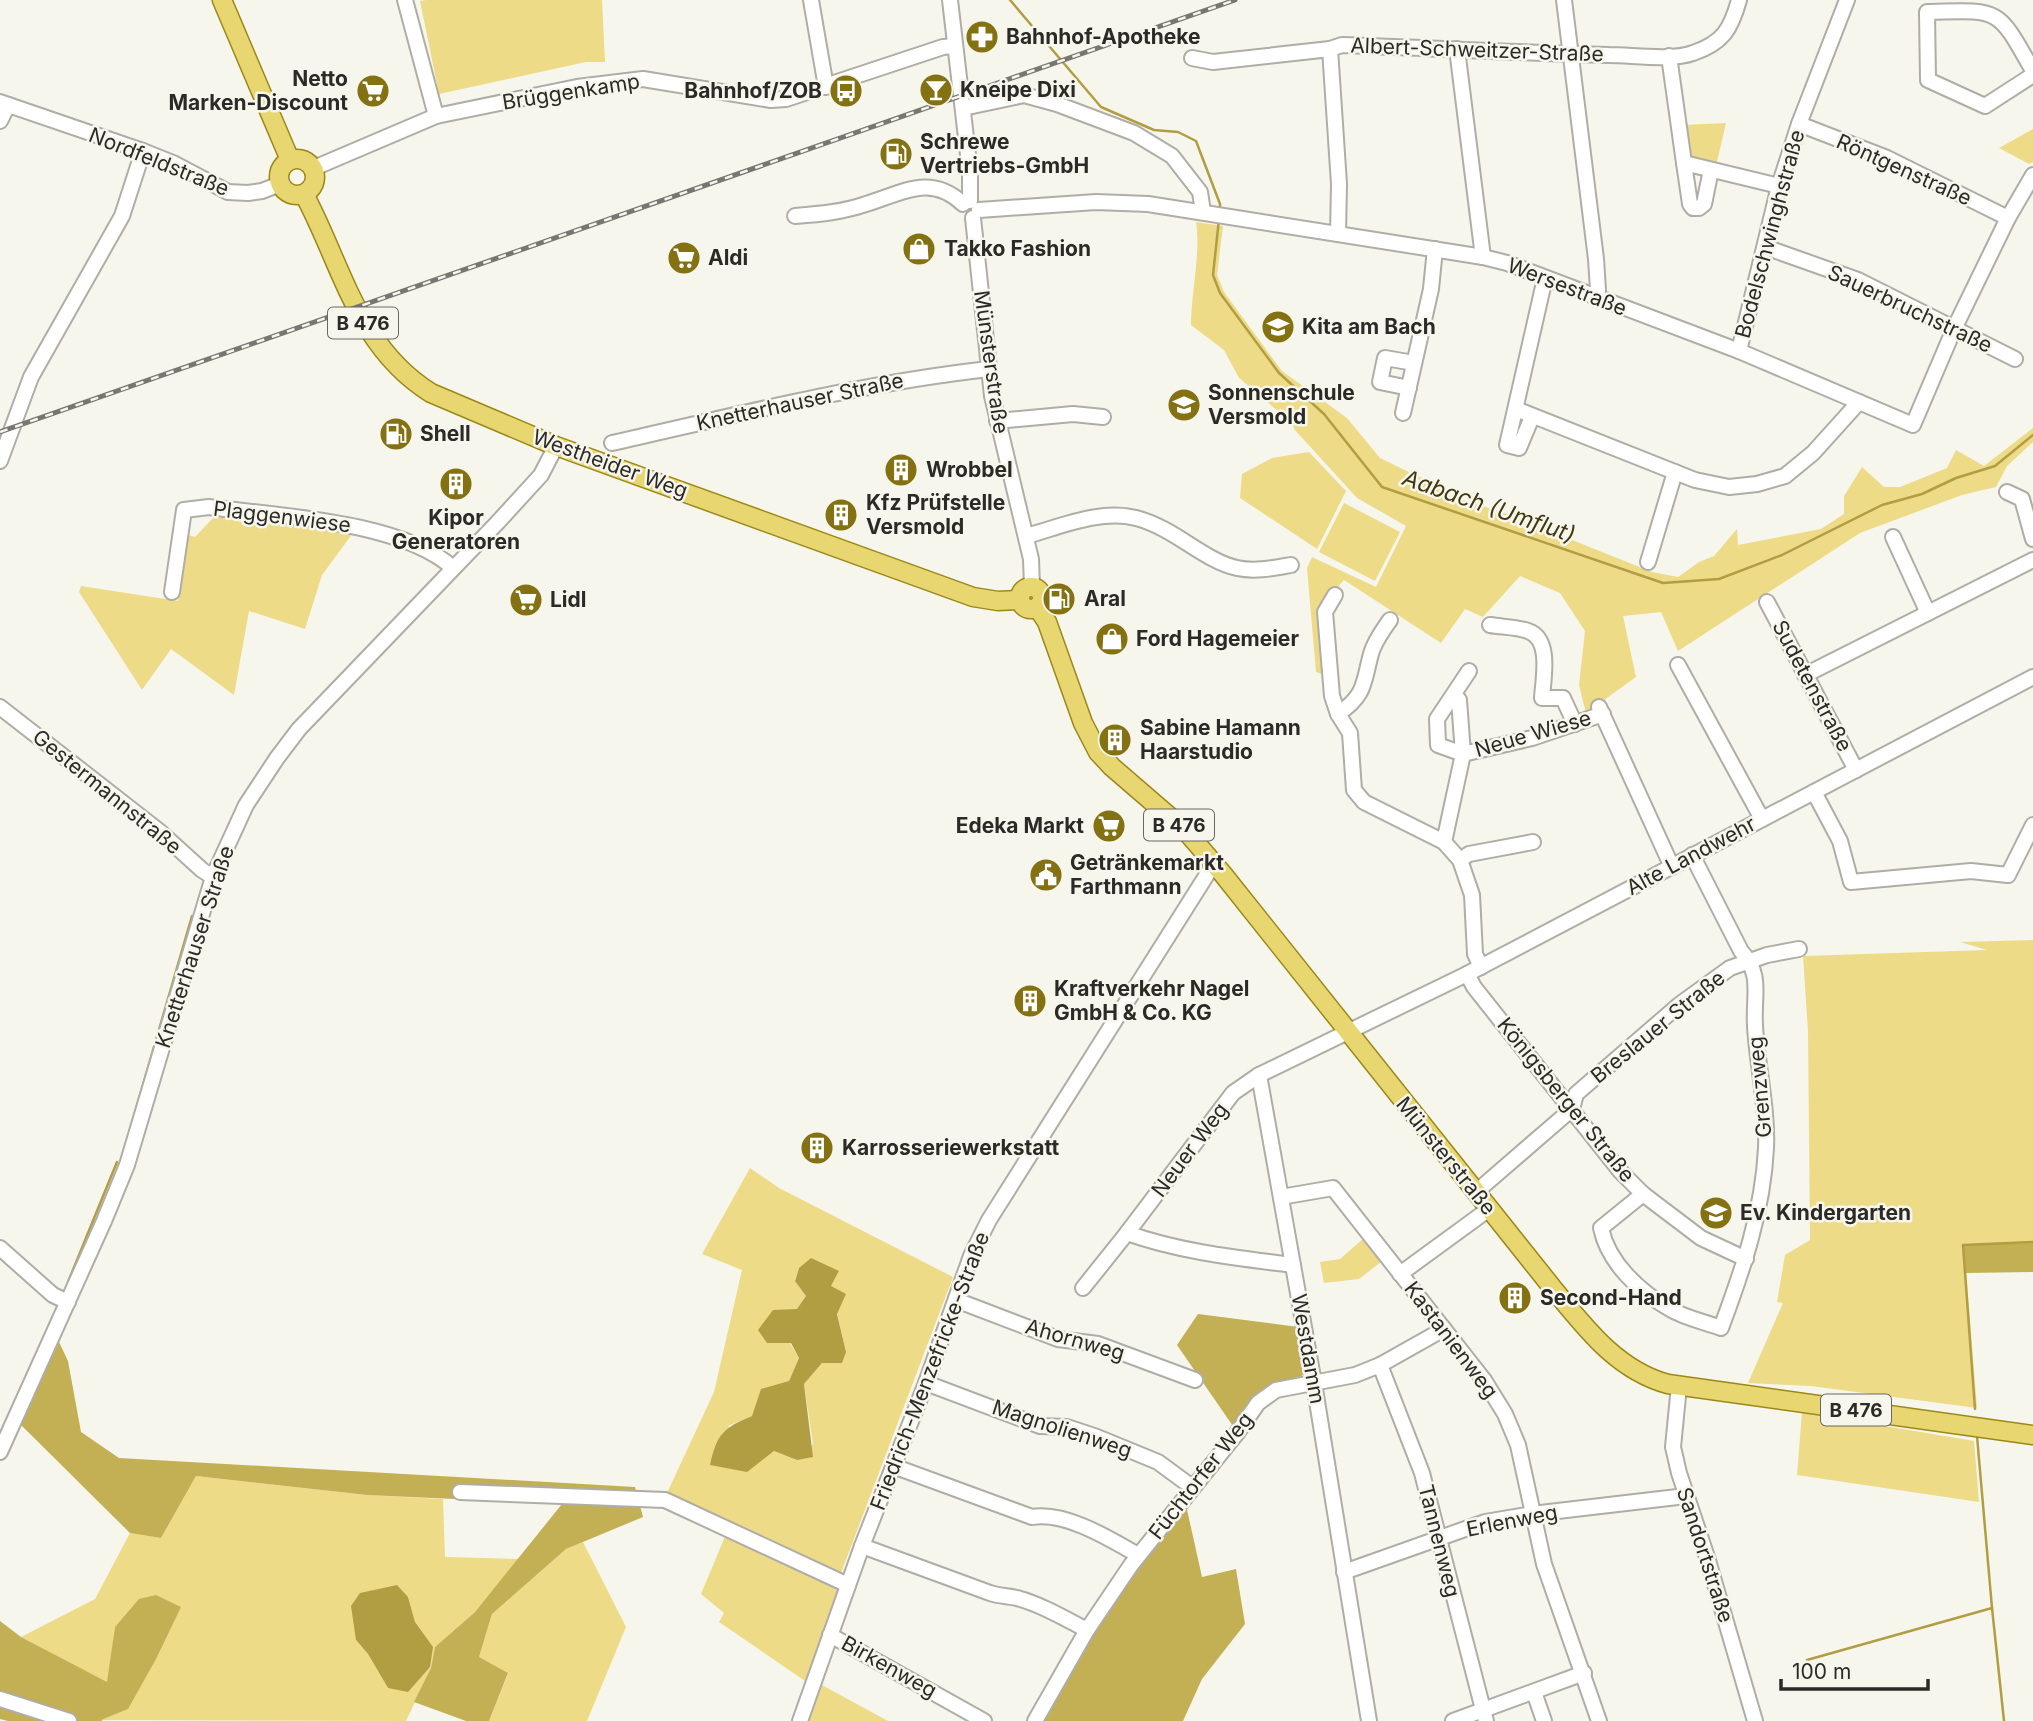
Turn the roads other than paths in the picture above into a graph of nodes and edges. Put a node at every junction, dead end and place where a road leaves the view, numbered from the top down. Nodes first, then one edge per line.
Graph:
1 (222, 0) edge
2 (405, 0) edge
3 (811, 0) edge
4 (950, 0) edge
5 (1564, 0) edge
6 (1739, 0) edge
7 (1847, 0) edge
8 (956, 46) junction
9 (1330, 49) junction
10 (1457, 49) junction
11 (1569, 54) junction
12 (1668, 56) junction
13 (1192, 58) dead end
14 (2033, 73) edge
15 (826, 87) junction
16 (4, 103) edge
17 (963, 108) junction
18 (436, 116) junction
19 (0, 121) edge
20 (1799, 124) junction
21 (144, 152) junction
22 (290, 160) junction
23 (1684, 163) junction
24 (314, 168) junction
25 (1711, 170) junction
26 (970, 172) junction
27 (2033, 174) edge
28 (280, 184) junction
29 (1779, 186) junction
30 (946, 191) junction
31 (304, 194) junction
32 (972, 208) junction
33 (1205, 213) junction
34 (795, 216) dead end
35 (2008, 218) junction
36 (1338, 234) junction
37 (1765, 247) junction
38 (1435, 249) junction
39 (1483, 257) junction
40 (1545, 278) junction
41 (1596, 298) junction
42 (1954, 330) junction
43 (1739, 351) junction
44 (2015, 359) dead end
45 (1414, 363) junction
46 (989, 369) junction
47 (1409, 388) junction
48 (1859, 402) junction
49 (1516, 409) junction
50 (1403, 413) dead end
51 (1103, 417) dead end
52 (1532, 417) junction
53 (997, 421) junction
54 (612, 443) dead end
55 (556, 446) junction
56 (0, 461) edge
57 (1675, 472) junction
58 (2007, 492) dead end
59 (1026, 537) junction
60 (1893, 537) dead end
61 (2033, 539) edge
62 (2033, 560) edge
63 (1648, 562) dead end
64 (1291, 565) dead end
65 (453, 568) junction
66 (172, 592) dead end
67 (1026, 593) junction
68 (1335, 595) dead end
69 (1767, 602) dead end
70 (1038, 607) joint
71 (1928, 613) junction
72 (1390, 620) dead end
73 (1490, 625) dead end
74 (1678, 665) dead end
75 (1469, 671) dead end
76 (1805, 675) junction
77 (2029, 684) edge
78 (1454, 694) junction
79 (0, 708) edge
80 (1338, 714) junction
81 (1575, 724) junction
82 (1463, 754) junction
83 (1856, 770) junction
84 (1814, 792) junction
85 (1762, 819) junction
86 (2033, 825) edge
87 (1444, 842) junction
88 (1533, 842) dead end
89 (1692, 855) junction
90 (1460, 860) junction
91 (1215, 865) junction
92 (1672, 867) junction
93 (213, 877) junction
94 (1799, 949) dead end
95 (1750, 961) junction
96 (1481, 967) junction
97 (1467, 974) junction
98 (1347, 1031) junction
99 (1259, 1074) junction
100 (1572, 1109) junction
101 (1476, 1192) junction
102 (1643, 1194) junction
103 (1281, 1196) junction
104 (1489, 1209) junction
105 (1127, 1233) junction
106 (0, 1248) edge
107 (1746, 1259) junction
108 (1293, 1265) junction
109 (1400, 1274) junction
110 (1083, 1288) dead end
111 (956, 1300) junction
112 (68, 1302) junction
113 (1444, 1329) junction
114 (1380, 1366) junction
115 (1195, 1380) dead end
116 (926, 1382) junction
117 (1314, 1383) junction
118 (1679, 1386) junction
119 (2033, 1435) edge
120 (0, 1452) edge
121 (893, 1466) junction
122 (1192, 1487) junction
123 (460, 1492) dead end
124 (1686, 1496) junction
125 (1532, 1514) junction
126 (1438, 1538) junction
127 (862, 1546) junction
128 (1138, 1555) junction
129 (1344, 1572) junction
130 (848, 1586) junction
131 (1087, 1630) junction
132 (830, 1635) junction
133 (1584, 1673) junction
134 (1534, 1692) junction
135 (0, 1699) edge
136 (1484, 1716) edge
137 (69, 1721) edge
138 (800, 1721) edge
139 (984, 1721) edge
140 (1035, 1721) edge
141 (1369, 1721) edge
142 (1453, 1721) edge
143 (1544, 1721) edge
144 (1599, 1721) edge
145 (1755, 1721) edge

1 - 22 main road
2 - 18 street
3 - 15 street
4 - 8 street, Münsterstraße
5 - 11 street
6 - 12 street, Albert-Schweitzer-Straße
7 - 20 street, Bodelschwinghstraße
8 - 15 street, Brüggenkamp
8 - 17 street, Münsterstraße
9 - 10 street, Albert-Schweitzer-Straße
9 - 13 street
9 - 36 street, Albert-Schweitzer-Straße
10 - 11 street, Albert-Schweitzer-Straße
10 - 39 street
11 - 12 street, Albert-Schweitzer-Straße
11 - 41 street
12 - 23 street
14 - 14 street
15 - 18 street, Brüggenkamp
16 - 19 street
16 - 21 street, Nordfeldstraße
17 - 26 street, Münsterstraße
17 - 33 street
18 - 24 street, Brüggenkamp
20 - 29 street, Bodelschwinghstraße
20 - 35 street, Röntgenstraße
21 - 28 street, Nordfeldstraße
21 - 56 street
22 - 24 main road
22 - 28 main road
23 - 25 street
23 - 25 street
24 - 31 main road
25 - 29 street
26 - 30 street
26 - 32 street, Münsterstraße
27 - 35 street
28 - 31 main road
29 - 37 street, Bodelschwinghstraße
30 - 32 street
30 - 34 street
31 - 55 main road, Westheider Weg / B 476
32 - 33 street, Wersestraße
32 - 46 street, Münsterstraße
33 - 36 street, Wersestraße
35 - 42 street
36 - 38 street, Wersestraße
37 - 42 street, Sauerbruchstraße
37 - 43 street, Bodelschwinghstraße
38 - 39 street, Wersestraße
38 - 45 street
39 - 40 street, Wersestraße
40 - 41 street, Wersestraße
40 - 49 street
41 - 43 street, Wersestraße
42 - 44 street, Sauerbruchstraße
42 - 48 street, Wersestraße
43 - 48 street, Wersestraße
45 - 47 street
45 - 47 street
46 - 53 street, Münsterstraße
46 - 54 street, Knetterhauser Straße
47 - 50 street
48 - 57 street
49 - 52 street
49 - 52 street
51 - 53 street
52 - 57 street
53 - 59 street, Münsterstraße
55 - 65 street, Knetterhauser Straße
55 - 67 main road, Westheider Weg / B 476
57 - 63 street
58 - 61 street
59 - 64 street
59 - 67 street, Münsterstraße
60 - 71 street
62 - 71 street
65 - 66 street, Plaggenwiese
65 - 93 street, Knetterhauser Straße
67 - 70 main road, Westheider Weg
68 - 80 street
69 - 76 street, Sudetenstraße
70 - 91 main road, Münsterstraße / B 476
71 - 76 street
72 - 80 street
73 - 81 street
74 - 85 street
75 - 78 street, Neue Wiese
76 - 83 street, Sudetenstraße
77 - 83 street, Alte Landwehr
78 - 82 street, Neue Wiese
78 - 82 street, Neue Wiese
79 - 93 street, Gestermannstraße
80 - 87 street
81 - 82 street, Neue Wiese
81 - 92 street, Neue Wiese
82 - 87 street, Neue Wiese
83 - 84 street, Alte Landwehr
84 - 85 street, Alte Landwehr
84 - 86 street
85 - 89 street, Alte Landwehr
87 - 90 street
88 - 90 street
89 - 92 street, Alte Landwehr
89 - 95 street, Grenzweg
90 - 96 street
91 - 98 main road, Münsterstraße / B 476
91 - 111 street, Friedrich-Menzefricke-Straße
92 - 96 street, Alte Landwehr
93 - 112 street, Knetterhauser Straße
94 - 95 street, Breslauer Straße
95 - 100 street, Breslauer Straße
95 - 107 street, Grenzweg
96 - 97 street, Alte Landwehr
97 - 98 street, Alte Landwehr
97 - 100 street, Königsberger Straße
98 - 99 street
98 - 101 main road, Münsterstraße / B 476
99 - 103 street, Westdamm
99 - 105 street, Neuer Weg
100 - 101 street, Breslauer Straße
100 - 102 street, Königsberger Straße
101 - 104 main road, Münsterstraße / B 476
102 - 107 street, Königsberger Straße
102 - 107 street, Grenzweg
103 - 108 street, Westdamm
103 - 109 street, Kastanienweg
104 - 109 street
104 - 118 main road, Münsterstraße / B 476
105 - 108 street
105 - 110 street, Neuer Weg
106 - 112 street
108 - 117 street, Westdamm
109 - 113 street, Kastanienweg
111 - 115 street, Ahornweg
111 - 116 street, Friedrich-Menzefricke-Straße
112 - 120 street, Knetterhauser Straße
113 - 114 street, Füchtorfer Weg
113 - 125 street, Kastanienweg
114 - 117 street, Füchtorfer Weg
114 - 126 street, Tannenweg
116 - 121 street, Friedrich-Menzefricke-Straße
116 - 122 street, Magnolienweg
117 - 122 street, Füchtorfer Weg
117 - 129 street, Westdamm
118 - 119 main road, Münsterstraße / B 476
118 - 124 street, Sandortstraße
121 - 127 street, Friedrich-Menzefricke-Straße
121 - 128 street
122 - 128 street, Füchtorfer Weg
123 - 130 street
124 - 125 street, Erlenweg
124 - 145 street, Sandortstraße
125 - 126 street, Erlenweg
125 - 133 street, Kastanienweg
126 - 129 street, Erlenweg
126 - 136 street, Tannenweg
127 - 130 street, Friedrich-Menzefricke-Straße
127 - 131 street
128 - 131 street, Füchtorfer Weg
129 - 141 street, Westdamm
130 - 132 street, Friedrich-Menzefricke-Straße
131 - 140 street, Füchtorfer Weg
132 - 138 street, Friedrich-Menzefricke-Straße
132 - 139 street, Birkenweg
133 - 134 street
133 - 144 street, Kastanienweg
134 - 136 street
134 - 143 street
135 - 137 street
136 - 142 street

